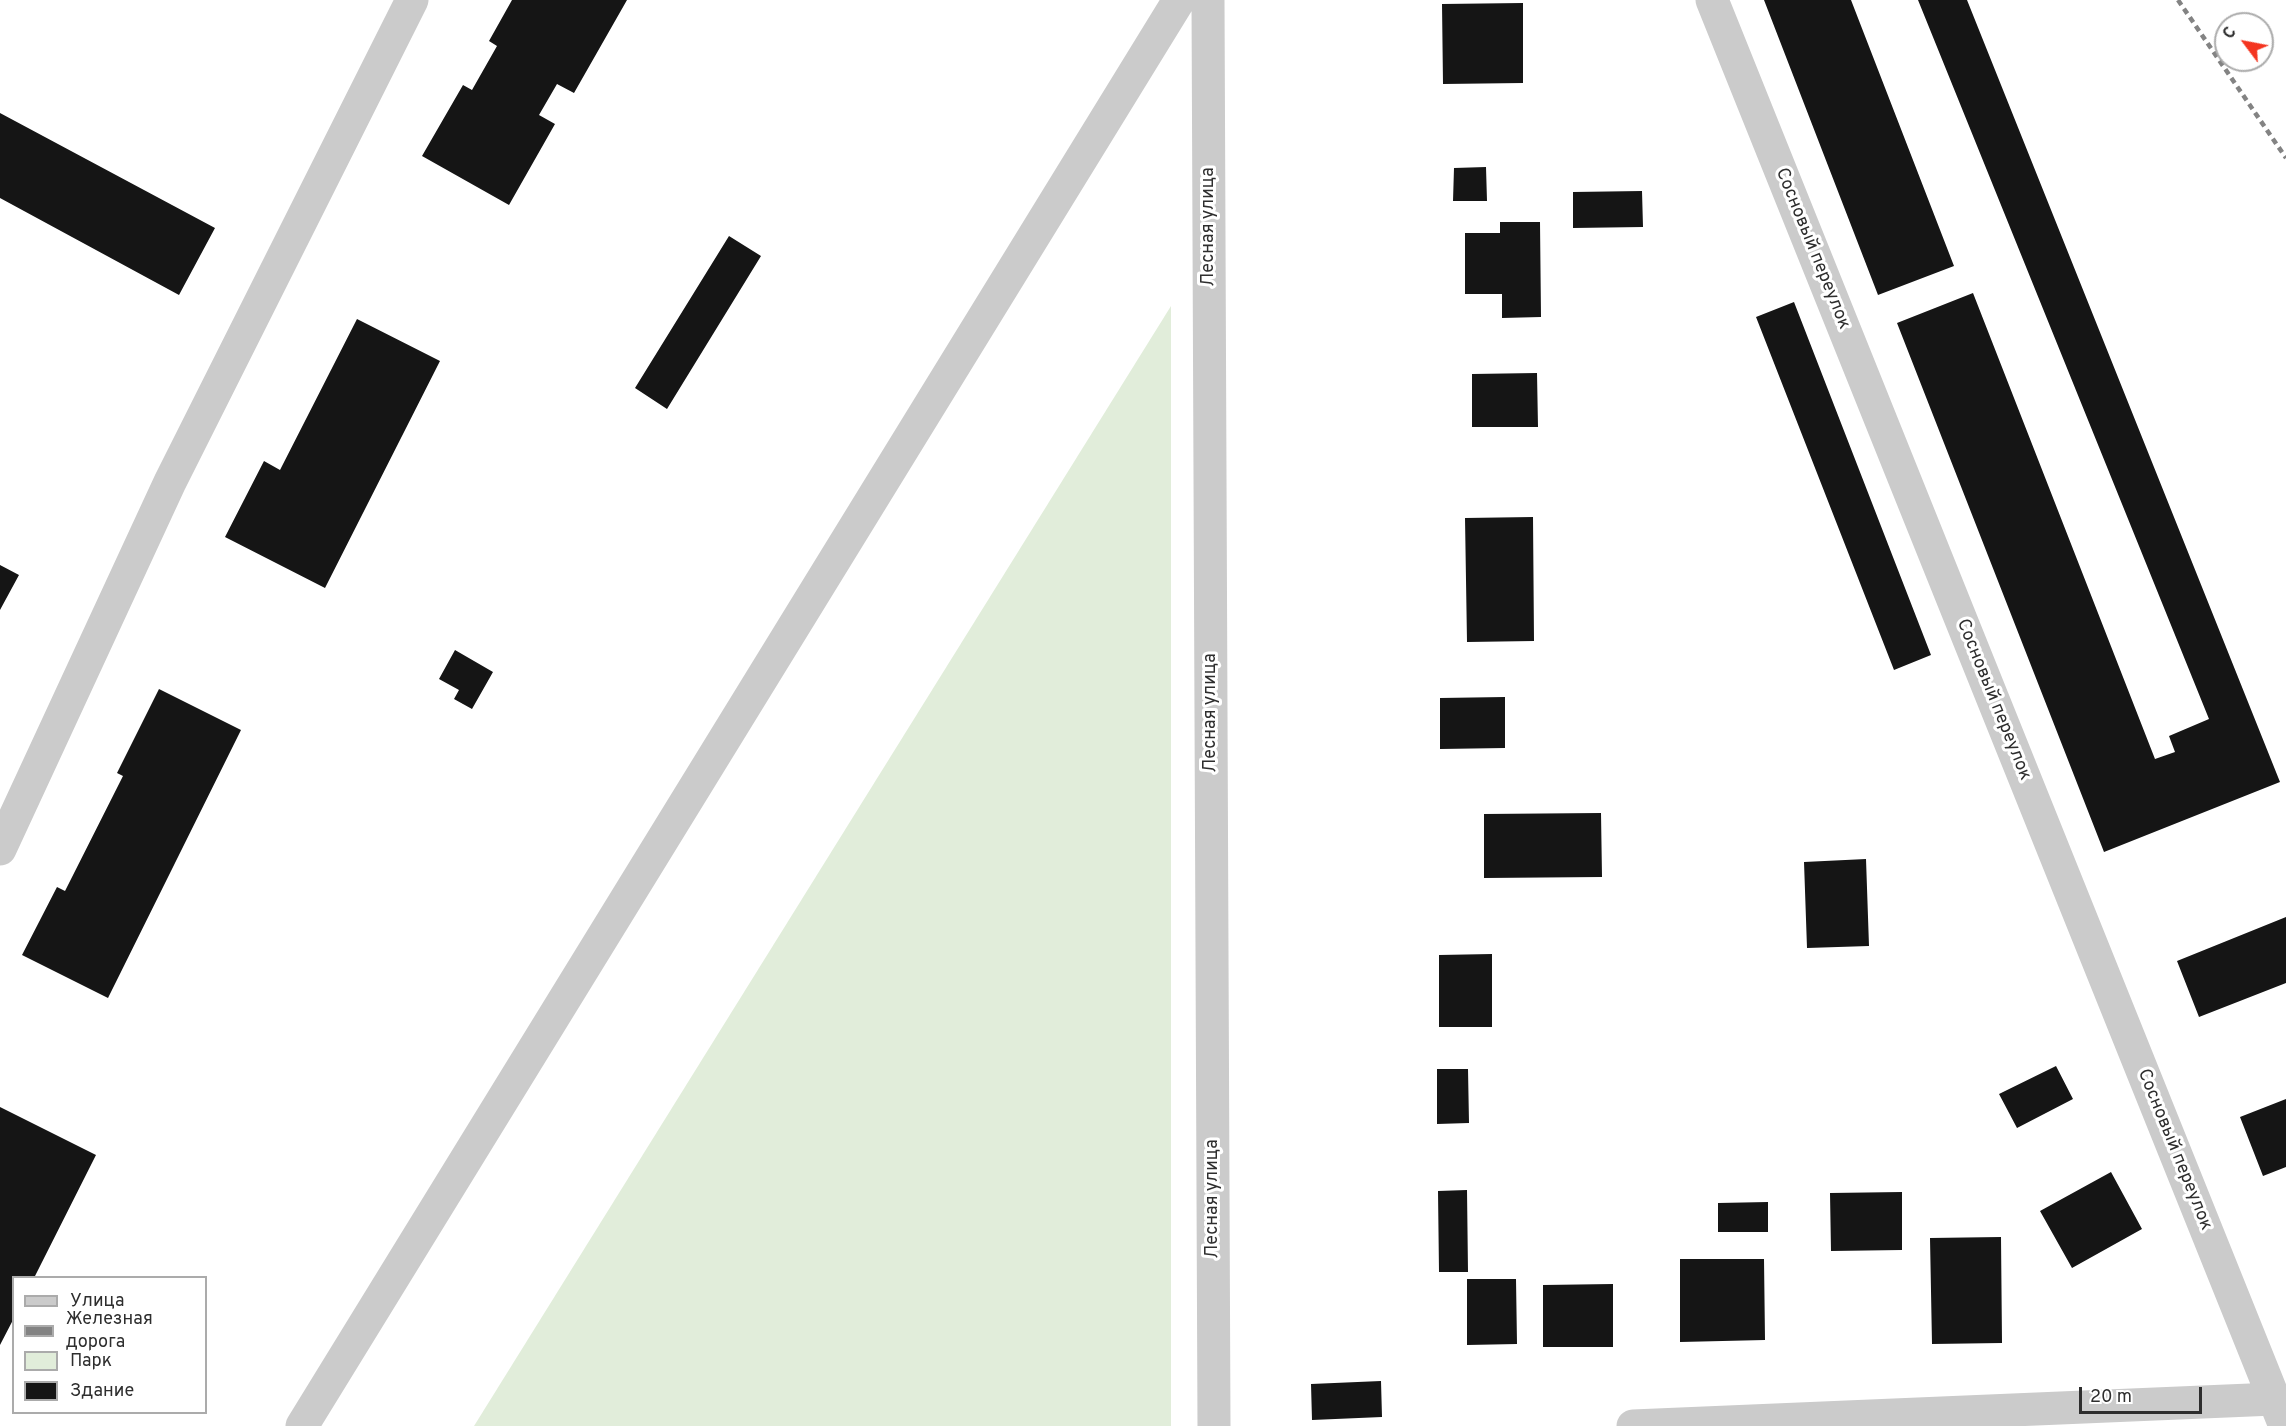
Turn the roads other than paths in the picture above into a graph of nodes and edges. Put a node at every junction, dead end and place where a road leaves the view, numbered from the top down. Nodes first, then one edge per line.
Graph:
1 (412, 0) edge
2 (1179, 0) edge
3 (1208, 0) edge
4 (1712, 0) edge
5 (0, 849) edge
6 (2279, 1413) edge
7 (302, 1426) edge
8 (1214, 1426) edge
9 (1633, 1426) edge

1 - 5 street
2 - 7 street
3 - 8 street, Лесная улица
4 - 6 street, Сосновый переулок
6 - 9 street, Сосновый переулок

